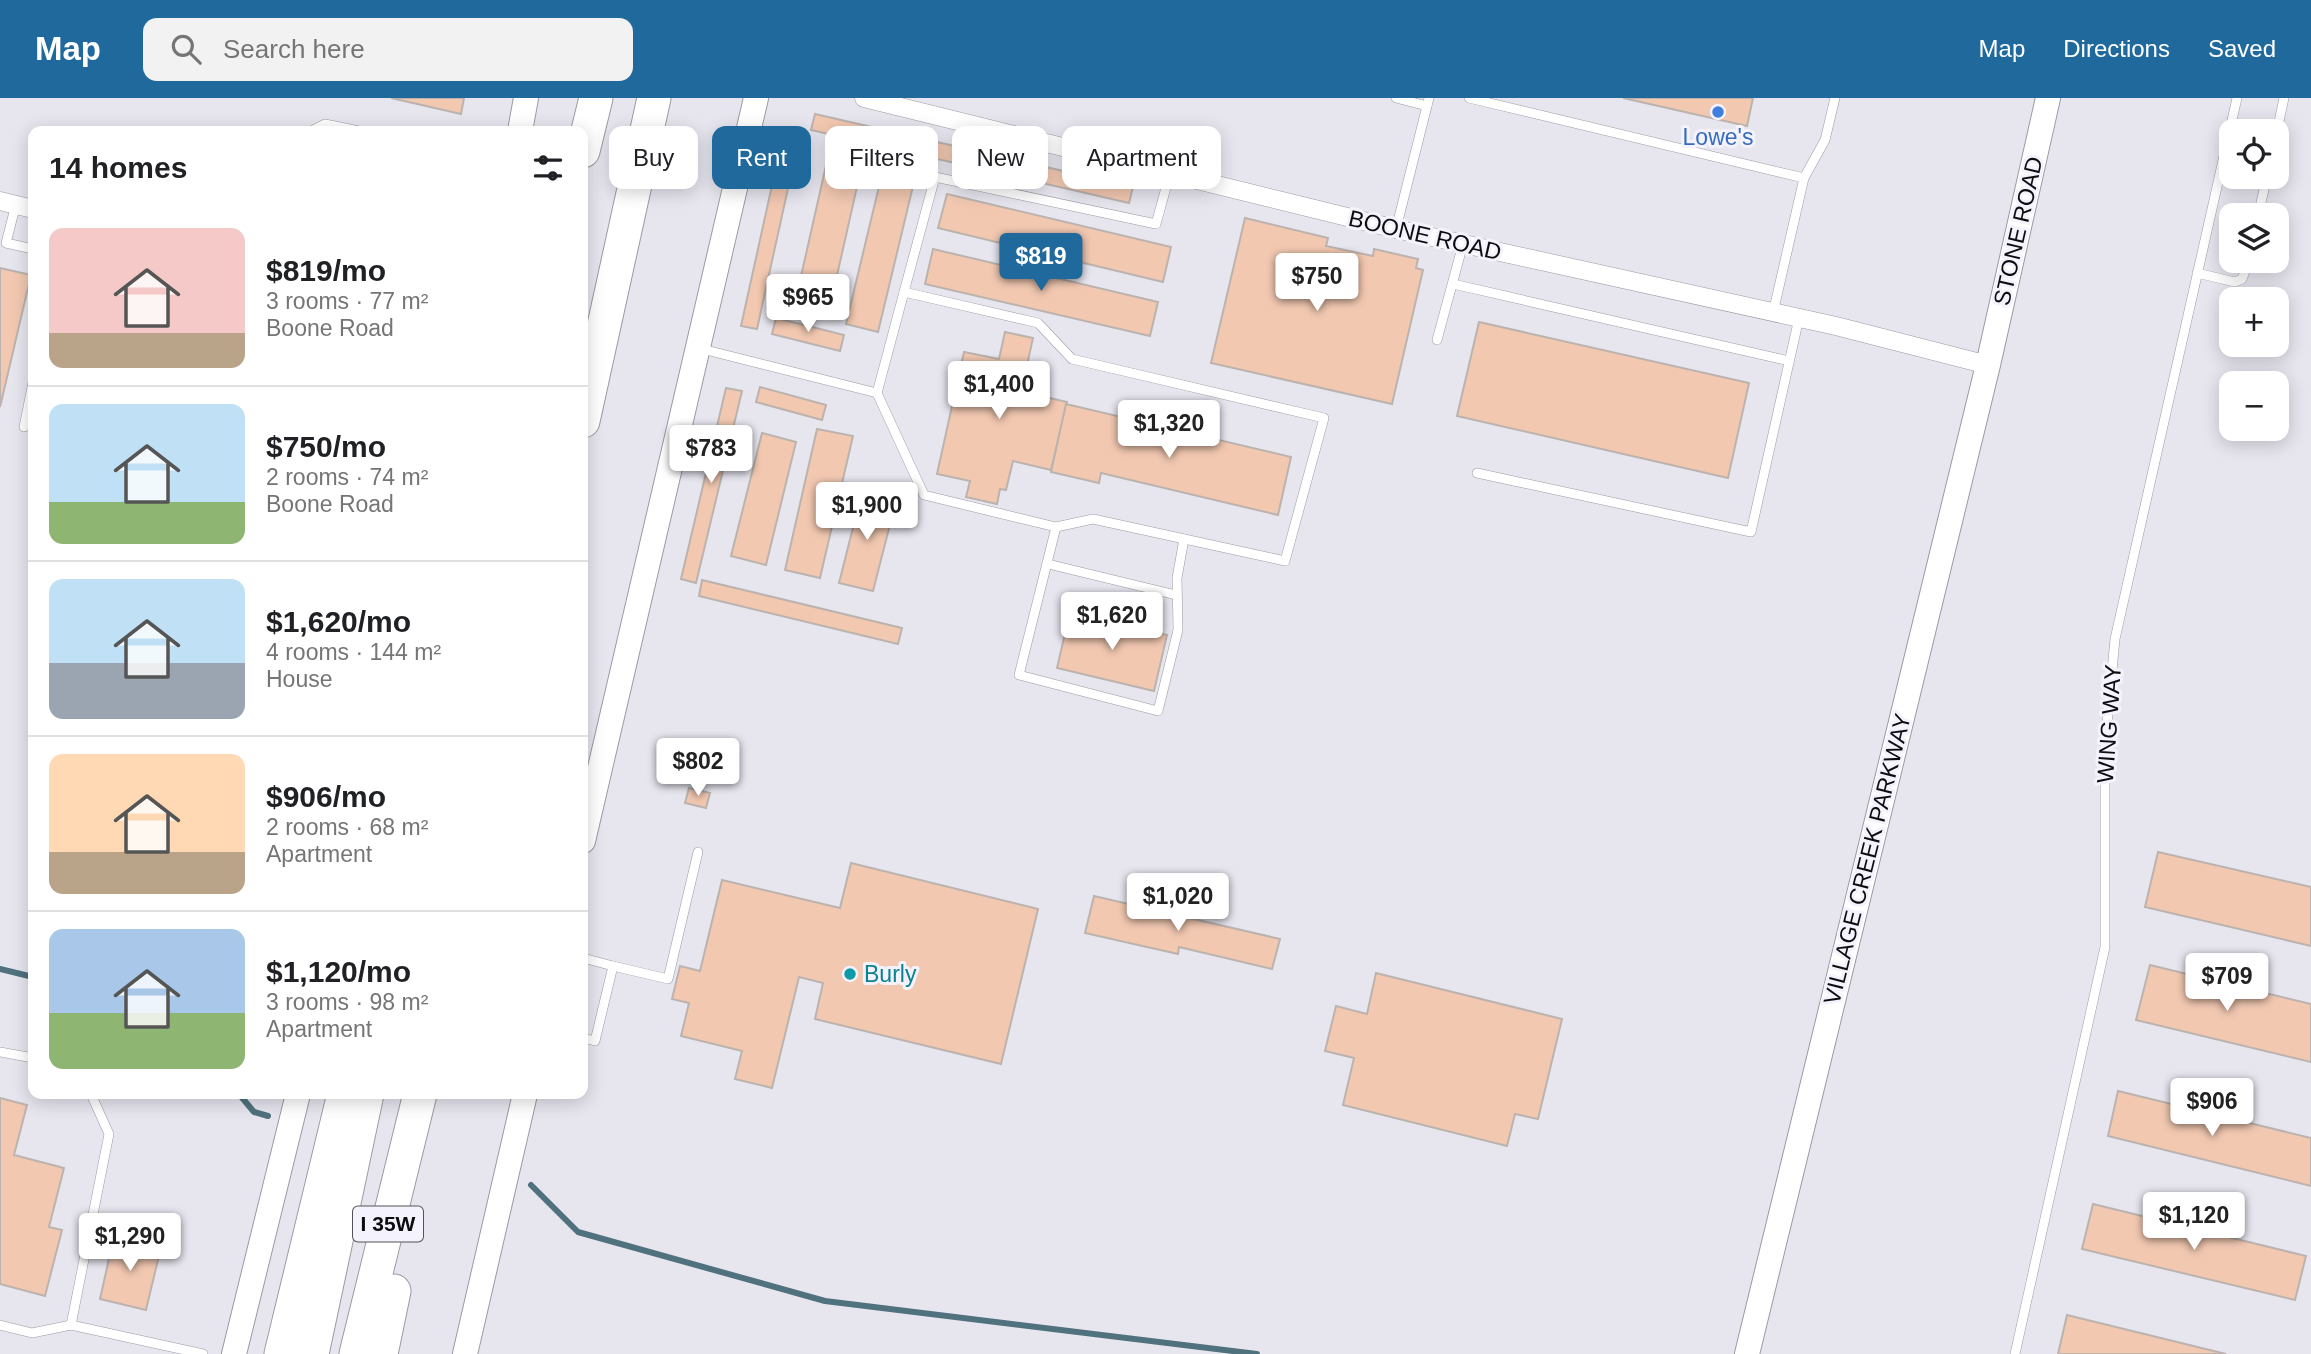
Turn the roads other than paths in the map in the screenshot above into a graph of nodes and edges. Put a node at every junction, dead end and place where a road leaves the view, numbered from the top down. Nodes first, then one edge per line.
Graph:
1 (526, 98) edge
2 (579, 98) edge
3 (596, 98) edge
4 (654, 98) edge
5 (756, 98) edge
6 (864, 98) edge
7 (1395, 98) edge
8 (1469, 98) edge
9 (1835, 98) edge
10 (2048, 98) edge
11 (2237, 98) edge
12 (2284, 98) edge
13 (895, 102) edge
14 (1428, 102) edge
15 (2280, 119) edge
16 (521, 126) edge
17 (576, 126) edge
18 (588, 131) edge
19 (1062, 145) edge
20 (1804, 178) junction
21 (1221, 186) edge
22 (1166, 189) edge
23 (16, 205) edge
24 (1396, 229) junction
25 (1463, 244) junction
26 (28, 248) edge
27 (2197, 273) junction
28 (2244, 273) edge
29 (1453, 285) junction
30 (904, 292) junction
31 (1773, 313) junction
32 (1799, 318) junction
33 (1437, 340) dead end
34 (697, 347) junction
35 (1789, 361) junction
36 (1988, 365) junction
37 (877, 393) junction
38 (588, 398) edge
39 (28, 407) edge
40 (24, 427) dead end
41 (1477, 473) dead end
42 (1056, 527) junction
43 (1184, 539) junction
44 (1048, 564) junction
45 (1176, 596) junction
46 (588, 819) edge
47 (698, 852) dead end
48 (588, 959) edge
49 (613, 966) junction
50 (588, 1039) edge
51 (0, 1052) edge
52 (28, 1057) edge
53 (93, 1099) edge
54 (297, 1099) edge
55 (343, 1099) edge
56 (366, 1099) edge
57 (419, 1099) edge
58 (439, 1099) edge
59 (523, 1099) edge
60 (0, 1325) edge
61 (71, 1325) junction
62 (203, 1354) edge
63 (234, 1354) edge
64 (281, 1354) edge
65 (312, 1354) edge
66 (356, 1354) edge
67 (381, 1354) edge
68 (465, 1354) edge
69 (1747, 1354) edge
70 (2015, 1354) edge

1 - 16 main road
2 - 17 highway
3 - 18 highway
4 - 38 highway
5 - 34 main road
6 - 13 street, BOONE ROAD
7 - 14 lane
8 - 20 lane
9 - 20 lane
10 - 36 main road, STONE ROAD
11 - 27 lane, WING WAY
12 - 15 lane
13 - 19 street, BOONE ROAD
14 - 24 lane
20 - 31 lane
21 - 24 street, BOONE ROAD
22 - 30 lane
23 - 26 lane
24 - 25 street, BOONE ROAD
25 - 29 lane
25 - 31 street, BOONE ROAD
27 - 28 lane
27 - 70 lane, WING WAY
29 - 33 lane
29 - 35 lane
30 - 37 lane
30 - 43 lane
31 - 32 street, BOONE ROAD
32 - 35 lane
32 - 36 street, BOONE ROAD
34 - 37 lane
34 - 46 main road
35 - 41 lane
36 - 69 main road, VILLAGE CREEK PARKWAY
37 - 42 lane
39 - 40 lane
42 - 43 lane
42 - 44 lane
43 - 45 lane
44 - 45 lane
44 - 45 lane
47 - 49 lane
48 - 49 lane
49 - 50 lane
51 - 52 lane
53 - 61 lane
54 - 63 main road
55 - 64 highway
56 - 65 highway, I 35W
57 - 66 highway, I 35W
58 - 67 highway
59 - 68 main road
60 - 61 lane
61 - 62 lane

